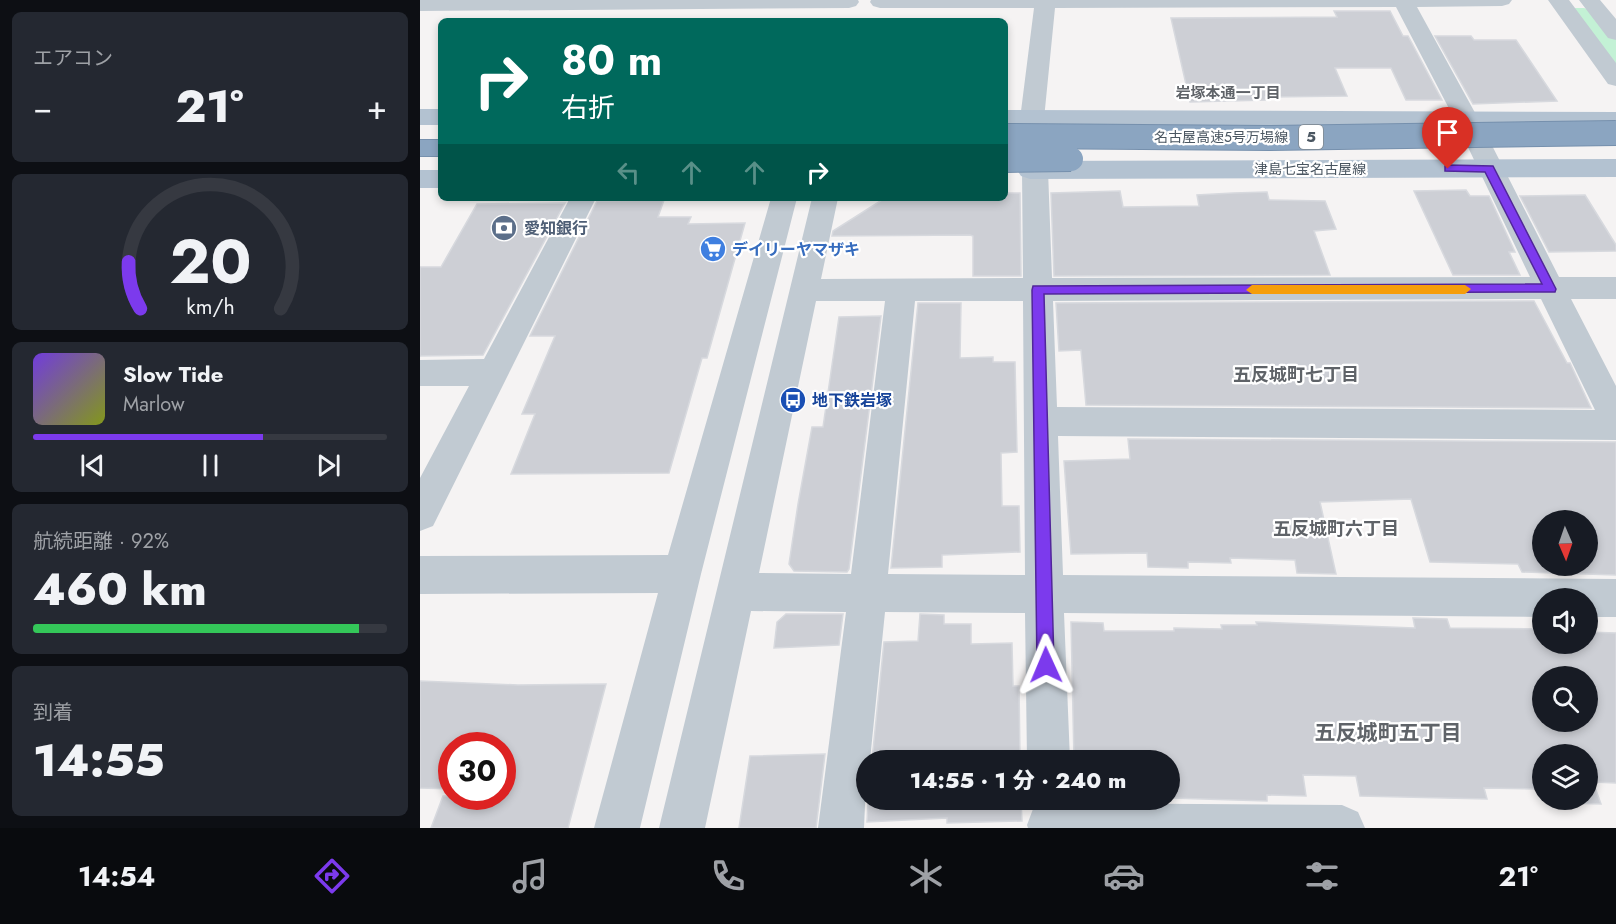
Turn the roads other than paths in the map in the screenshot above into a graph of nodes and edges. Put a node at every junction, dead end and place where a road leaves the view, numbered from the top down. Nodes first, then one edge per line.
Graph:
1 (1403, 0) edge
2 (1502, 0) edge
3 (1558, 0) edge
4 (1577, 0) edge
5 (1589, 0) edge
6 (1605, 0) edge
7 (1045, 2) edge
8 (420, 5) edge
9 (687, 8) edge
10 (847, 8) edge
11 (878, 8) edge
12 (1616, 33) edge
13 (1616, 79) edge
14 (420, 117) edge
15 (438, 117) edge
16 (1008, 118) edge
17 (1032, 119) junction
18 (1467, 120) junction
19 (1616, 120) edge
20 (420, 129) edge
21 (438, 129) edge
22 (1616, 134) edge
23 (1008, 136) edge
24 (420, 148) edge
25 (438, 148) edge
26 (1616, 155) edge
27 (1015, 164) edge
28 (438, 166) edge
29 (420, 167) edge
30 (1489, 168) junction
31 (1616, 168) edge
32 (420, 179) edge
33 (438, 179) edge
34 (582, 201) edge
35 (783, 201) edge
36 (824, 201) edge
37 (1616, 288) edge
38 (1550, 289) junction
39 (804, 290) junction
40 (1038, 290) junction
41 (902, 291) junction
42 (420, 372) edge
43 (492, 372) junction
44 (1616, 418) edge
45 (1041, 421) junction
46 (1616, 425) edge
47 (420, 514) edge
48 (682, 574) junction
49 (420, 575) edge
50 (866, 591) junction
51 (735, 592) junction
52 (1044, 594) junction
53 (1616, 598) edge
54 (1048, 750) edge
55 (1049, 817) edge
56 (617, 828) edge
57 (682, 828) edge
58 (841, 828) edge
59 (1342, 828) edge

1 - 2 street
1 - 7 street
1 - 18 street
3 - 13 street
4 - 5 street
5 - 6 street
5 - 12 street
7 - 11 street
7 - 17 street
8 - 9 street
9 - 10 street
14 - 15 main road
16 - 17 main road
17 - 18 main road
18 - 19 main road
18 - 30 street
20 - 21 highway
22 - 23 highway, 名古屋高速5号万場線 / 5, bridge
24 - 25 highway
26 - 27 highway, 名古屋高速5号万場線 / 5, bridge
27 - 30 main road, 津島七宝名古屋線
27 - 40 street
28 - 29 highway
30 - 31 main road, 津島七宝名古屋線
30 - 38 street
32 - 33 main road
34 - 43 street
35 - 48 street
36 - 39 street
37 - 38 street
38 - 40 street
38 - 44 street
39 - 41 street
39 - 51 street
40 - 41 street
40 - 45 street
41 - 50 street
42 - 43 street
43 - 47 street
45 - 46 street
45 - 52 street
48 - 49 street
48 - 56 street
50 - 51 street
50 - 52 street
50 - 58 street
51 - 57 street
52 - 53 street
52 - 54 street
55 - 59 street

